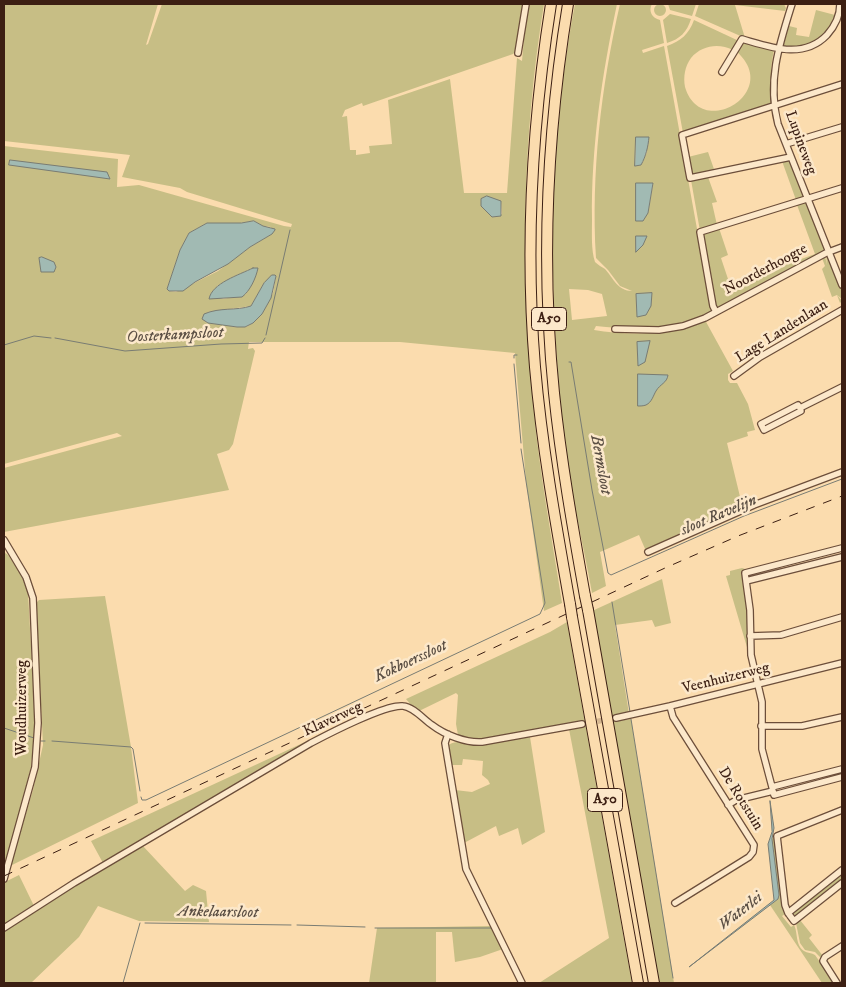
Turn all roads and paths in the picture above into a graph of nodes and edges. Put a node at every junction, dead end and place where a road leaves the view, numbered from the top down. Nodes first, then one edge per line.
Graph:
1 (526, 4) edge
2 (551, 4) edge
3 (568, 4) edge
4 (792, 4) edge
5 (840, 4) edge
6 (841, 14) edge
7 (778, 49) junction
8 (518, 53) dead end
9 (722, 72) dead end
10 (842, 84) edge
11 (774, 106) junction
12 (842, 127) edge
13 (786, 144) junction
14 (791, 157) junction
15 (842, 188) edge
16 (807, 199) junction
17 (842, 247) edge
18 (829, 251) junction
19 (842, 285) edge
20 (842, 310) edge
21 (716, 312) junction
22 (615, 329) dead end
23 (734, 376) dead end
24 (842, 387) edge
25 (800, 408) junction
26 (842, 472) edge
27 (4, 540) edge
28 (842, 548) edge
29 (648, 552) dead end
30 (842, 557) edge
31 (746, 581) junction
32 (842, 617) edge
33 (750, 636) junction
34 (842, 663) edge
35 (758, 684) junction
36 (670, 706) junction
37 (842, 717) edge
38 (616, 718) tunnel mouth
39 (582, 724) tunnel mouth
40 (761, 726) junction
41 (448, 734) junction
42 (842, 769) edge
43 (842, 777) edge
44 (772, 789) junction
45 (728, 805) junction
46 (842, 810) edge
47 (842, 870) edge
48 (4, 879) edge
49 (842, 883) edge
50 (675, 903) dead end
51 (788, 913) junction
52 (4, 928) edge
53 (842, 946) edge
54 (522, 983) edge
55 (638, 983) edge
56 (654, 983) edge
57 (837, 983) edge

1 - 8 street
2 - 55 highway, A50, bridge
3 - 56 highway, A50, bridge
4 - 7 street, Lupineweg
5 - 6 street
6 - 7 street
7 - 9 street
7 - 11 street, Lupineweg
10 - 11 street
11 - 13 street, Lupineweg
11 - 14 street
12 - 13 street
13 - 14 street, Lupineweg
14 - 16 street, Lupineweg
15 - 16 street
16 - 18 street, Lupineweg
16 - 21 street, Noorderhoogte
17 - 18 street, Noorderhoogte
18 - 19 street, Lupineweg
18 - 21 street, Noorderhoogte
20 - 23 street, Lage Landenlaan
21 - 22 street, Noorderhoogte
24 - 25 street
25 - 25 street
26 - 29 street
27 - 48 street, Woudhuizerweg
28 - 31 street
30 - 31 street
31 - 33 street
32 - 33 street
33 - 35 street
34 - 35 street, Veenhuizerweg
35 - 36 street, Veenhuizerweg
35 - 40 street
36 - 38 street, Veenhuizerweg
36 - 45 street, De Rotstuin
37 - 40 street
39 - 41 street
40 - 44 street
41 - 52 street, Klaverweg
41 - 54 street
42 - 44 street
43 - 44 street
44 - 45 street
45 - 50 street, De Rotstuin
46 - 51 street
47 - 51 street
49 - 51 street
53 - 57 street

